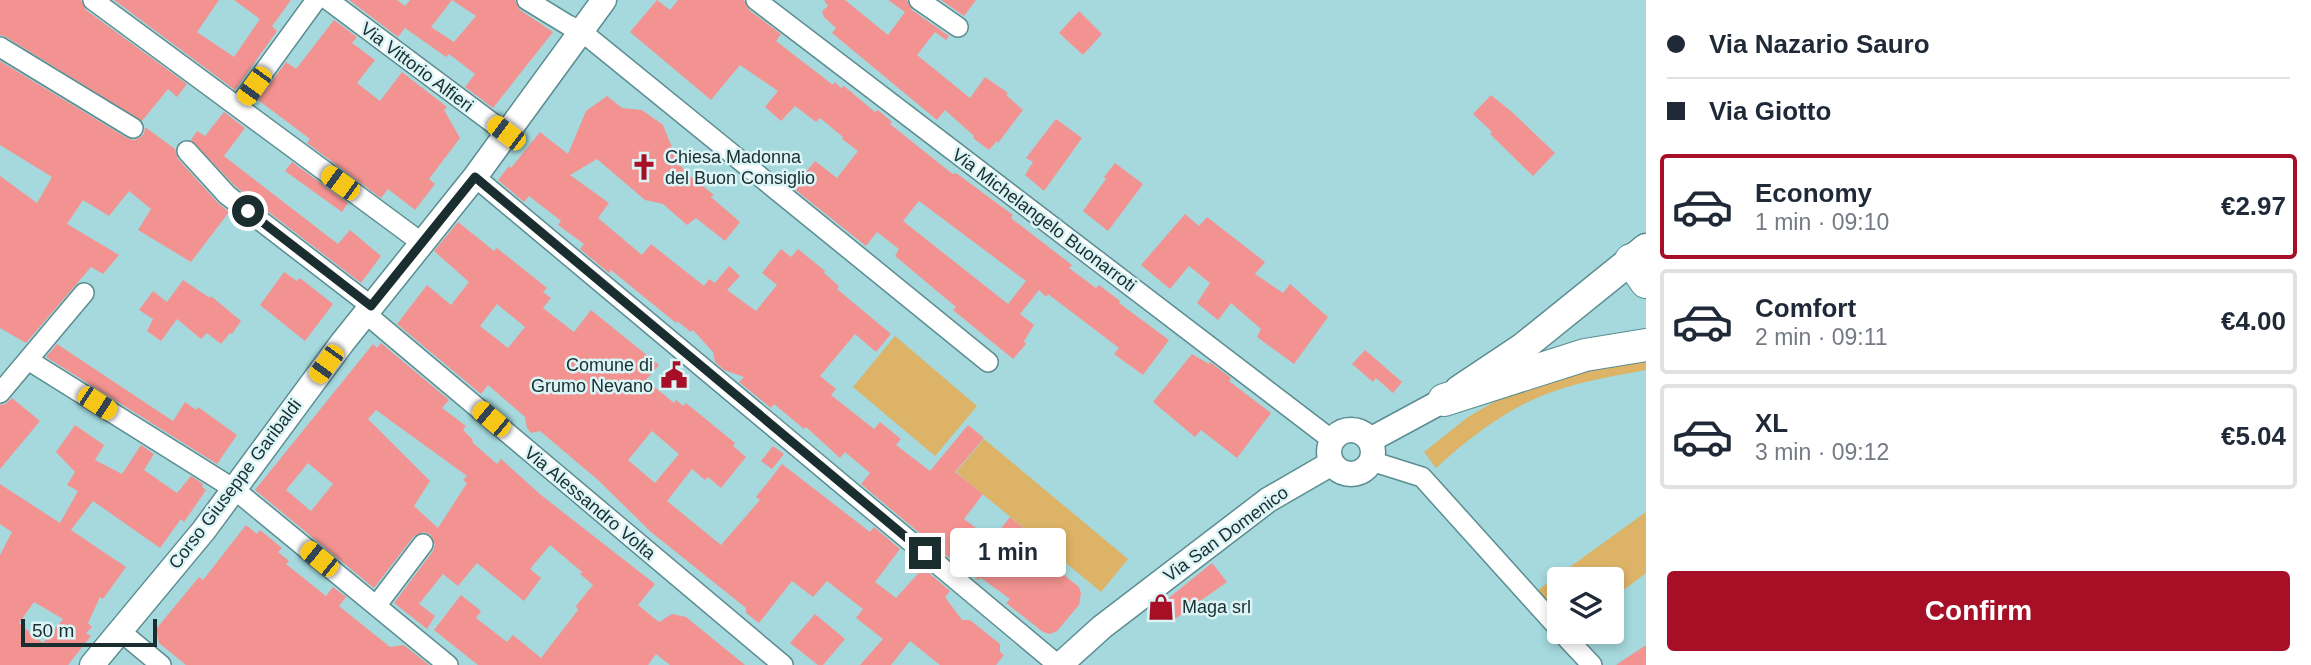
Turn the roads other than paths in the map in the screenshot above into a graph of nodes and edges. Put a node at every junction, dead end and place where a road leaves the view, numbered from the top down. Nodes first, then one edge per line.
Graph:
1 (93, 0) edge
2 (316, 0) edge
3 (328, 0) edge
4 (527, 0) edge
5 (604, 0) edge
6 (756, 0) edge
7 (919, 0) edge
8 (958, 27) dead end
9 (581, 31) junction
10 (0, 47) edge
11 (238, 107) junction
12 (133, 128) dead end
13 (506, 133) junction
14 (187, 151) dead end
15 (475, 177) junction
16 (422, 243) junction
17 (1643, 259) edge
18 (84, 293) dead end
19 (368, 310) junction
20 (1646, 345) edge
21 (28, 360) junction
22 (988, 362) dead end
23 (0, 393) edge
24 (1444, 400) junction
25 (1332, 451) junction
26 (1370, 451) junction
27 (238, 493) junction
28 (423, 544) dead end
29 (376, 606) junction
30 (1547, 616) edge
31 (120, 631) junction
32 (1572, 644) edge
33 (92, 665) edge
34 (161, 665) edge
35 (448, 665) edge
36 (783, 665) edge
37 (1059, 665) edge
38 (1591, 665) edge

1 - 11 street
2 - 11 street
3 - 13 street, Via Vittorio Alfieri
4 - 9 street
5 - 9 street, Corso Giuseppe Garibaldi
6 - 25 street, Via Michelangelo Buonarroti
7 - 8 street
9 - 13 street, Corso Giuseppe Garibaldi
9 - 22 street
10 - 12 street
11 - 16 street
13 - 15 street, Corso Giuseppe Garibaldi
14 - 19 street, Via Alessandro Volta
15 - 16 street, Corso Giuseppe Garibaldi
15 - 37 street
16 - 19 street, Corso Giuseppe Garibaldi
17 - 24 main road
18 - 21 street
19 - 27 street, Corso Giuseppe Garibaldi
19 - 36 street, Via Alessandro Volta
20 - 24 highway
21 - 23 street
21 - 27 street
24 - 26 street
25 - 26 street
25 - 26 street
25 - 37 street, Via San Domenico
26 - 30 street
27 - 29 street
27 - 31 street, Corso Giuseppe Garibaldi
28 - 29 street
29 - 35 street
31 - 33 street, Corso Giuseppe Garibaldi
31 - 34 street
32 - 38 street

